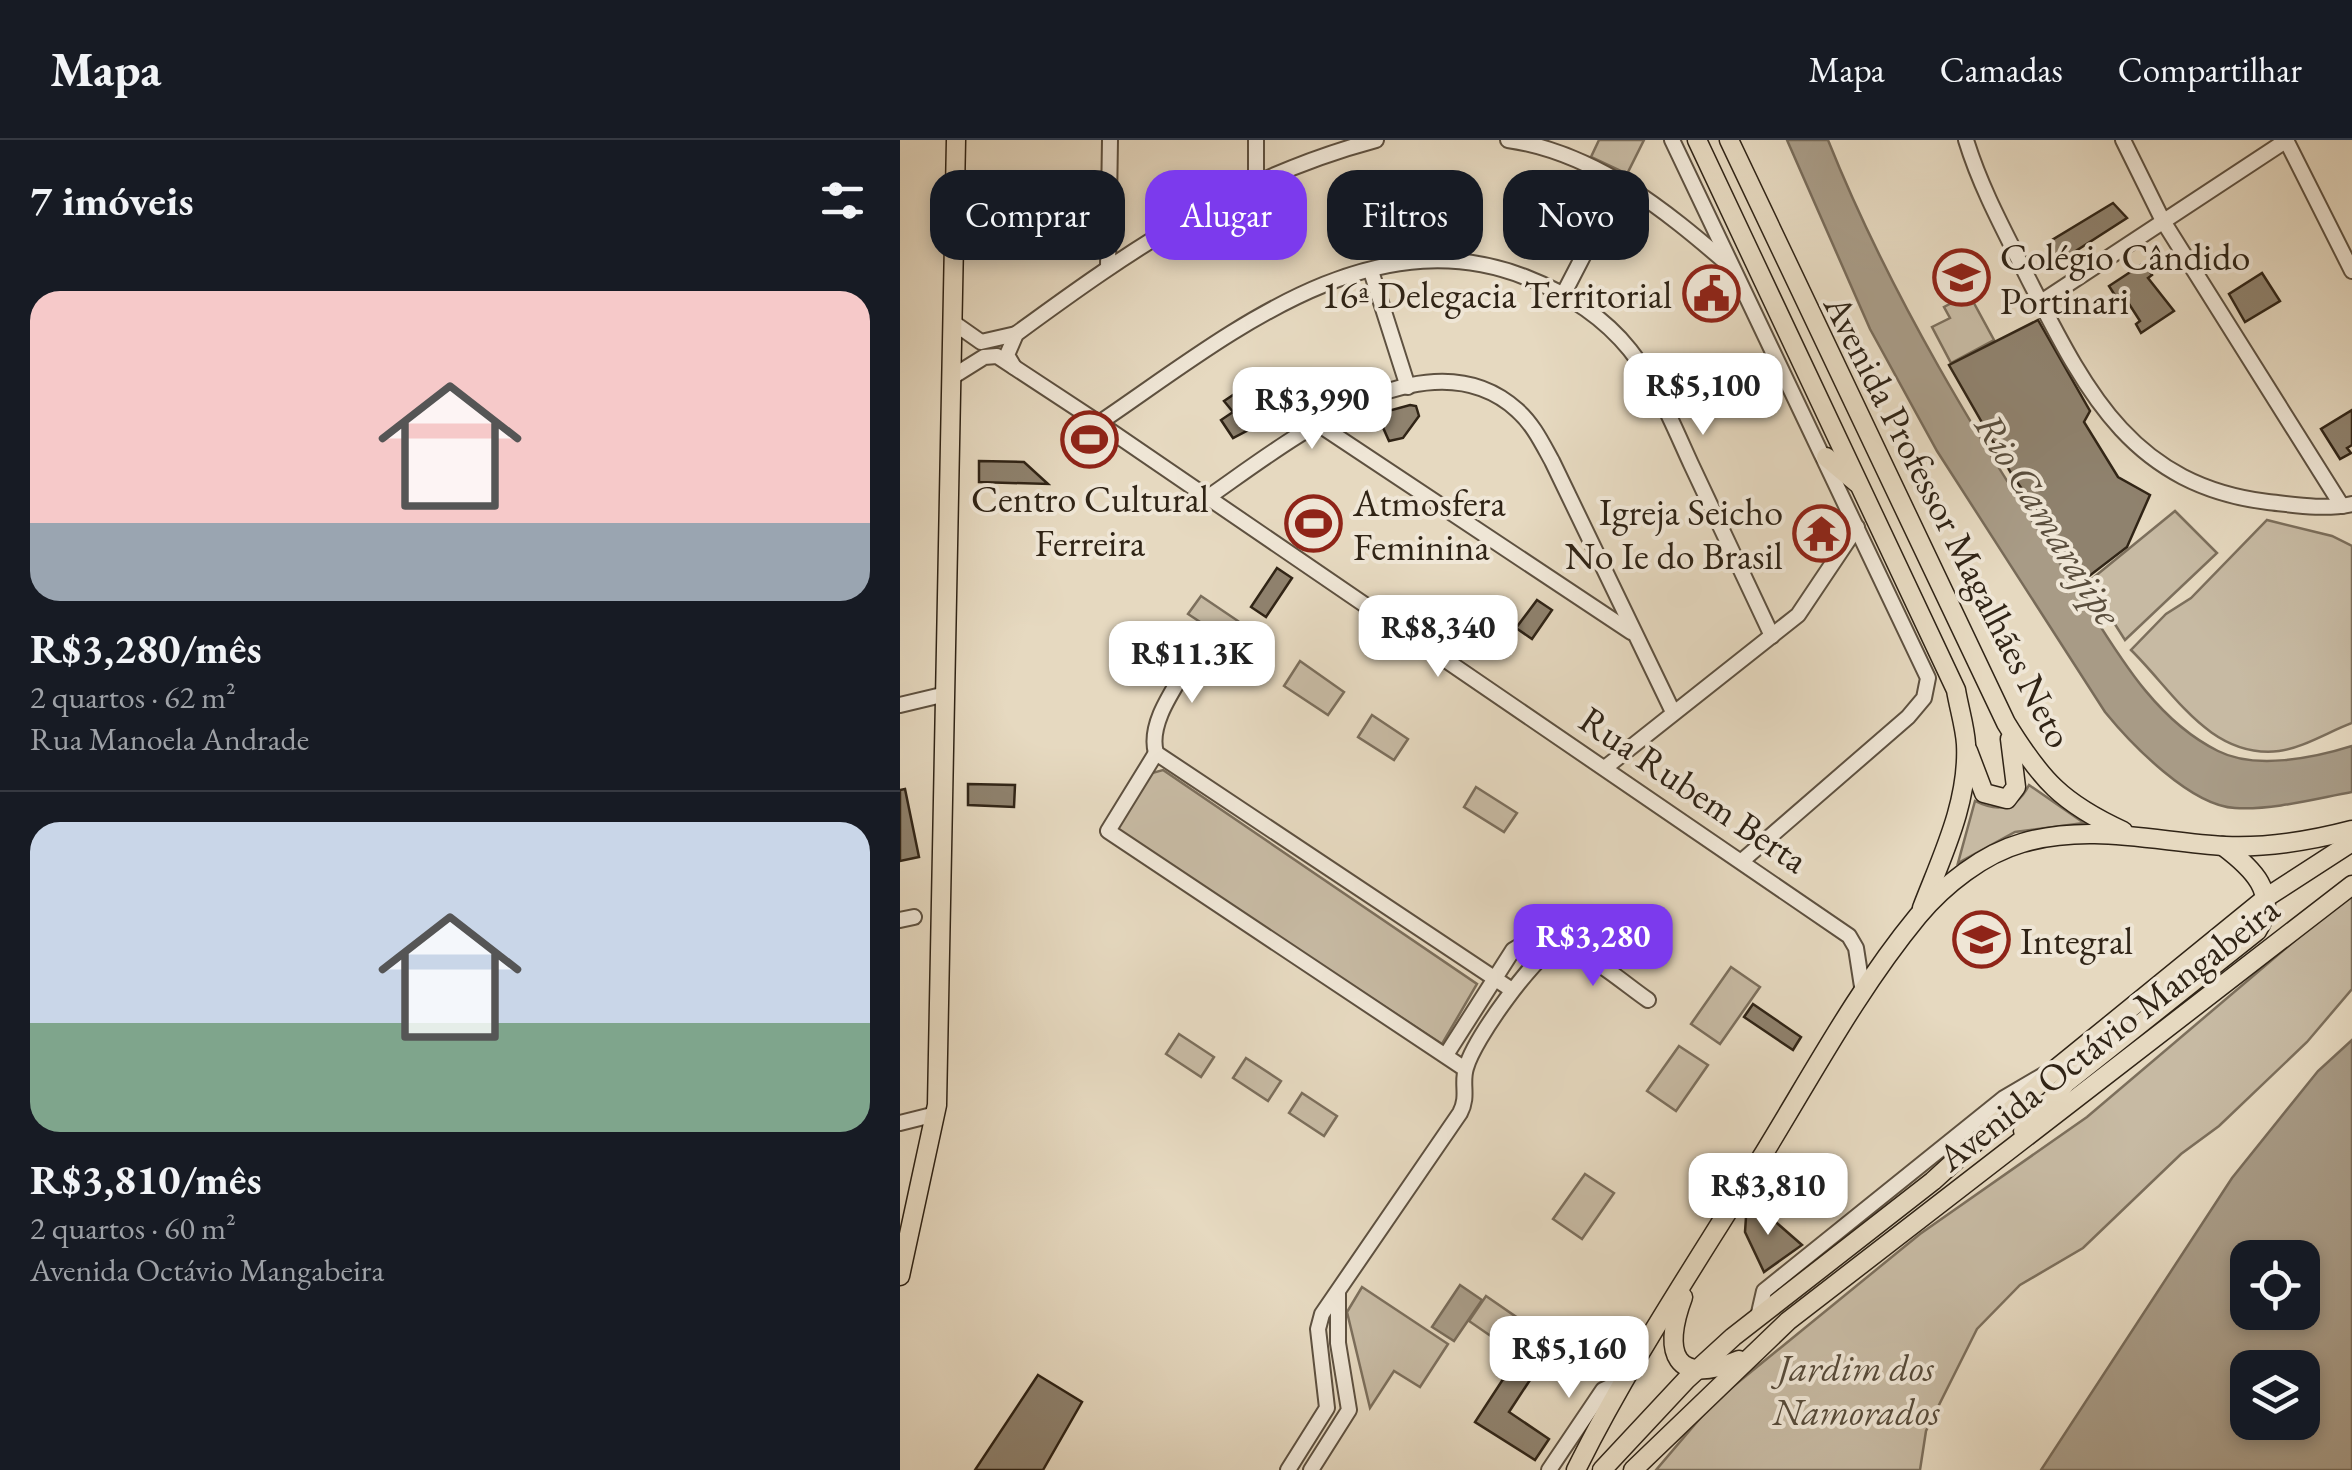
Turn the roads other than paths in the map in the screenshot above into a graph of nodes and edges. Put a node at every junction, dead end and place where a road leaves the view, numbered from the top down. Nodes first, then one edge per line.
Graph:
1 (956, 140) edge
2 (1110, 140) edge
3 (1256, 140) edge
4 (1376, 140) edge
5 (1508, 140) edge
6 (1672, 140) edge
7 (1697, 140) edge
8 (1728, 140) edge
9 (1966, 140) edge
10 (2123, 140) edge
11 (2287, 140) edge
12 (1256, 170) edge
13 (1286, 170) edge
14 (1589, 170) edge
15 (1649, 200) edge
16 (2163, 221) junction
17 (1145, 243) edge
18 (1581, 260) edge
19 (1108, 266) junction
20 (1735, 270) junction
21 (1370, 271) junction
22 (2352, 272) edge
23 (1564, 293) junction
24 (2040, 302) junction
25 (954, 323) junction
26 (1016, 334) junction
27 (1014, 368) junction
28 (952, 378) junction
29 (1408, 387) junction
30 (1315, 422) junction
31 (1100, 424) junction
32 (1826, 457) junction
33 (1864, 489) junction
34 (1208, 498) junction
35 (2347, 505) edge
36 (1857, 528) junction
37 (1632, 632) junction
38 (1772, 636) junction
39 (1194, 656) dead end
40 (946, 694) junction
41 (900, 704) edge
42 (1673, 712) junction
43 (2006, 724) junction
44 (1966, 744) junction
45 (1156, 752) junction
46 (1606, 767) junction
47 (2352, 830) edge
48 (2133, 835) junction
49 (2352, 842) edge
50 (2222, 846) junction
51 (1743, 860) junction
52 (2352, 885) edge
53 (2266, 897) junction
54 (1919, 914) junction
55 (1558, 943) junction
56 (1494, 979) junction
57 (1512, 990) junction
58 (1863, 993) junction
59 (1648, 1000) dead end
60 (1446, 1055) junction
61 (1465, 1069) junction
62 (936, 1114) junction
63 (900, 1123) edge
64 (2001, 1157) junction
65 (1694, 1268) junction
66 (900, 1276) edge
67 (1338, 1291) junction
68 (1747, 1359) junction
69 (1696, 1370) junction
70 (1620, 1382) junction
71 (1327, 1400) junction
72 (1349, 1402) junction
73 (1288, 1470) edge
74 (1312, 1470) edge
75 (1549, 1470) edge
76 (1576, 1470) edge
77 (1602, 1470) edge
78 (1633, 1470) edge

1 - 25 main road
2 - 19 street
3 - 12 street
4 - 13 street
5 - 14 street
6 - 20 street, Avenida Professor Magalhães Neto
7 - 33 main road, Avenida Professor Magalhães Neto
8 - 43 main road, Avenida Professor Magalhães Neto
9 - 24 street
10 - 16 street
11 - 16 street
11 - 22 street
15 - 20 street
16 - 24 street
16 - 35 street
17 - 19 street
18 - 23 street
19 - 26 street
20 - 32 street, Avenida Professor Magalhães Neto
21 - 23 street
21 - 29 street
21 - 31 street
23 - 38 street
24 - 35 street
25 - 26 street
25 - 28 main road
26 - 27 street
27 - 28 street
27 - 31 street, Rua Rubem Berta
28 - 40 main road
29 - 30 street
29 - 37 street
30 - 34 street
30 - 37 street
31 - 34 street, Rua Rubem Berta
32 - 33 main road
32 - 36 street, Avenida Professor Magalhães Neto
33 - 44 main road, Avenida Professor Magalhães Neto
34 - 46 street, Rua Rubem Berta
36 - 38 street
36 - 51 street, Avenida Professor Magalhães Neto
37 - 42 street
38 - 42 street
39 - 45 street
40 - 41 street
40 - 62 main road
42 - 46 street
43 - 44 main road
43 - 48 main road, Avenida Professor Magalhães Neto
44 - 54 main road, Avenida Professor Magalhães Neto
45 - 56 street
45 - 60 street
46 - 51 street, Rua Rubem Berta
47 - 50 main road, Avenida Octávio Mangabeira
48 - 50 main road, Avenida Octávio Mangabeira
48 - 54 main road
49 - 53 main road, Avenida Octávio Mangabeira
50 - 53 main road
51 - 58 street, Rua Rubem Berta
52 - 64 main road, Avenida Octávio Mangabeira
53 - 64 main road
53 - 69 main road, Avenida Octávio Mangabeira
54 - 58 main road
55 - 56 street
55 - 57 street
55 - 59 street
56 - 57 street
56 - 60 street
57 - 61 street
58 - 65 main road
60 - 61 street
61 - 67 street
62 - 63 street
62 - 66 main road
64 - 68 main road, Avenida Octávio Mangabeira
65 - 69 main road
65 - 70 main road
67 - 71 street
67 - 72 street
68 - 69 main road
68 - 78 main road, Avenida Octávio Mangabeira
69 - 77 main road, Avenida Octávio Mangabeira
70 - 75 street
70 - 76 main road
71 - 72 street
71 - 73 street
72 - 74 street

